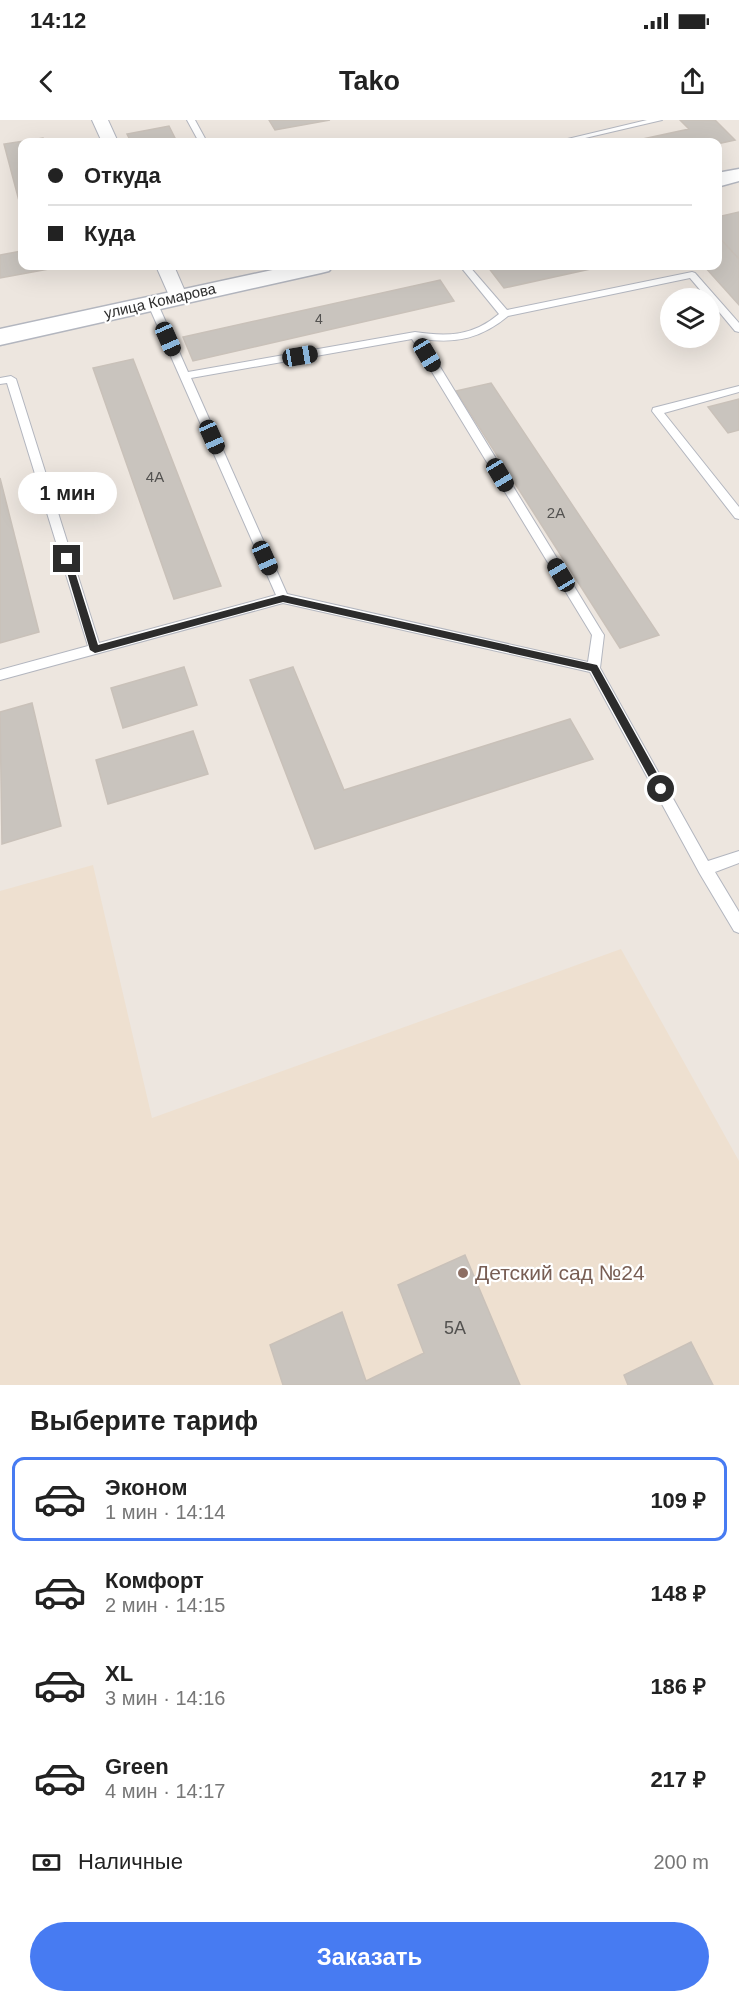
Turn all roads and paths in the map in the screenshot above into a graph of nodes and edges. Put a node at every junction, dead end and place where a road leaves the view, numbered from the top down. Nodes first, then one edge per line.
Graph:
1 (100, 120) edge
2 (191, 120) edge
3 (658, 120) edge
4 (108, 138) edge
5 (201, 138) edge
6 (577, 138) edge
7 (739, 175) edge
8 (722, 179) edge
9 (167, 270) edge
10 (302, 270) edge
11 (467, 270) edge
12 (178, 296) junction
13 (152, 302) junction
14 (505, 314) junction
15 (739, 329) edge
16 (415, 335) junction
17 (0, 337) edge
18 (185, 376) junction
19 (0, 381) edge
20 (739, 389) edge
21 (739, 515) edge
22 (283, 598) junction
23 (95, 650) junction
24 (594, 668) junction
25 (0, 675) edge
26 (739, 857) edge
27 (705, 869) junction
28 (739, 926) edge

1 - 4 street
2 - 5 lane
3 - 6 lane
7 - 8 street
9 - 12 street
10 - 12 street, улица Комарова
11 - 14 lane
12 - 13 street, улица Комарова
13 - 17 street, улица Комарова
13 - 18 lane
14 - 15 lane
14 - 16 lane
16 - 18 lane
16 - 24 lane
18 - 22 lane
19 - 23 lane
20 - 21 lane
22 - 23 lane
22 - 24 lane
23 - 25 lane
24 - 27 lane
26 - 27 lane
27 - 28 lane

